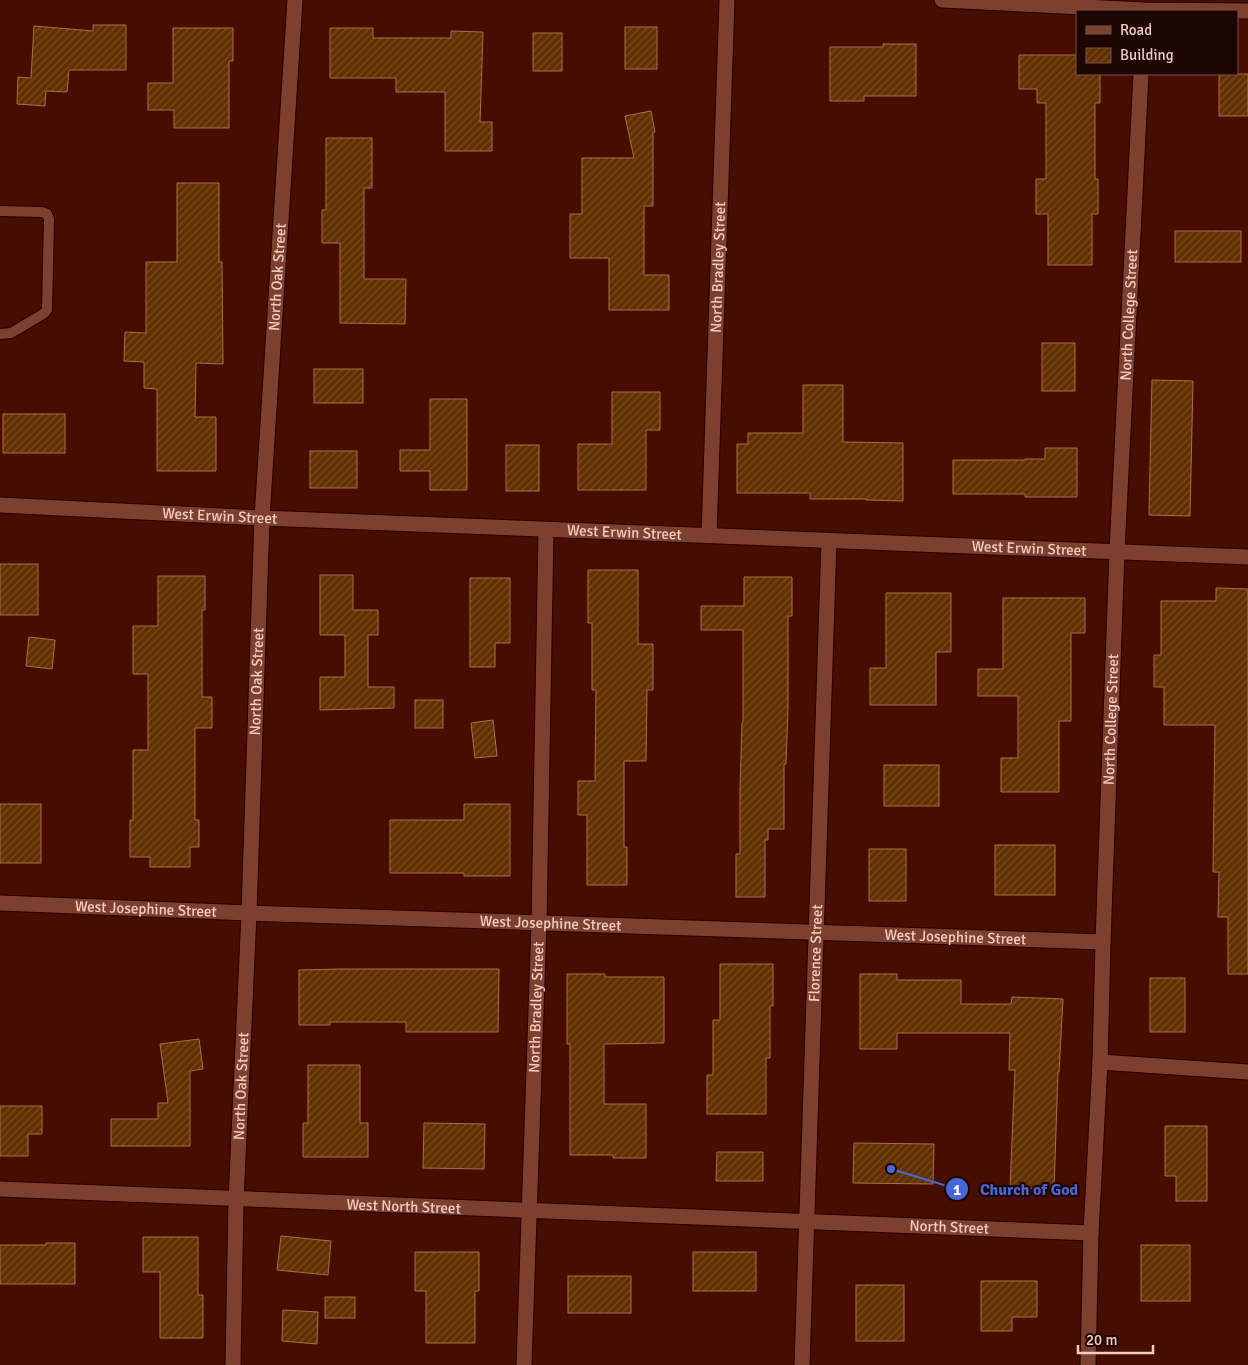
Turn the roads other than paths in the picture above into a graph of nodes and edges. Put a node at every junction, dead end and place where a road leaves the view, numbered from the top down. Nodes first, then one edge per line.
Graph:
1 (294, 0) edge
2 (727, 0) edge
3 (942, 0) edge
4 (1145, 7) edge
5 (1222, 10) edge
6 (1141, 75) edge
7 (0, 211) edge
8 (0, 334) edge
9 (0, 505) edge
10 (262, 518) junction
11 (546, 530) junction
12 (709, 535) junction
13 (829, 541) junction
14 (1118, 551) junction
15 (1248, 557) edge
16 (0, 903) edge
17 (249, 913) junction
18 (539, 923) junction
19 (816, 932) junction
20 (1103, 942) junction
21 (1100, 1062) junction
22 (1248, 1072) edge
23 (0, 1189) edge
24 (236, 1201) junction
25 (529, 1211) junction
26 (807, 1221) junction
27 (1091, 1233) junction
28 (233, 1365) edge
29 (524, 1365) edge
30 (802, 1365) edge
31 (1088, 1365) edge

1 - 10 street, North Oak Street
2 - 12 street, North Bradley Street
3 - 4 street
4 - 5 street
6 - 14 street, North College Street
7 - 8 lane
9 - 10 street, West Erwin Street
10 - 11 street, West Erwin Street
10 - 17 street, North Oak Street
11 - 12 street, West Erwin Street
11 - 18 street, North Bradley Street
12 - 13 street, West Erwin Street
13 - 14 street, West Erwin Street
13 - 19 street, Florence Street
14 - 15 street, West Erwin Street
14 - 20 street, North College Street
16 - 17 street, West Josephine Street
17 - 18 street, West Josephine Street
17 - 24 street, North Oak Street
18 - 19 street, West Josephine Street
18 - 25 street, North Bradley Street
19 - 20 street, West Josephine Street
19 - 26 street, Florence Street
20 - 21 street, North College Street
21 - 22 street
21 - 27 street, North College Street
23 - 24 street, West North Street
24 - 25 street, West North Street
24 - 28 street, North Oak Street
25 - 26 street, West North Street
25 - 29 street, North Bradley Street
26 - 27 street, North Street
26 - 30 street, Florence Street
27 - 31 street, North College Street

